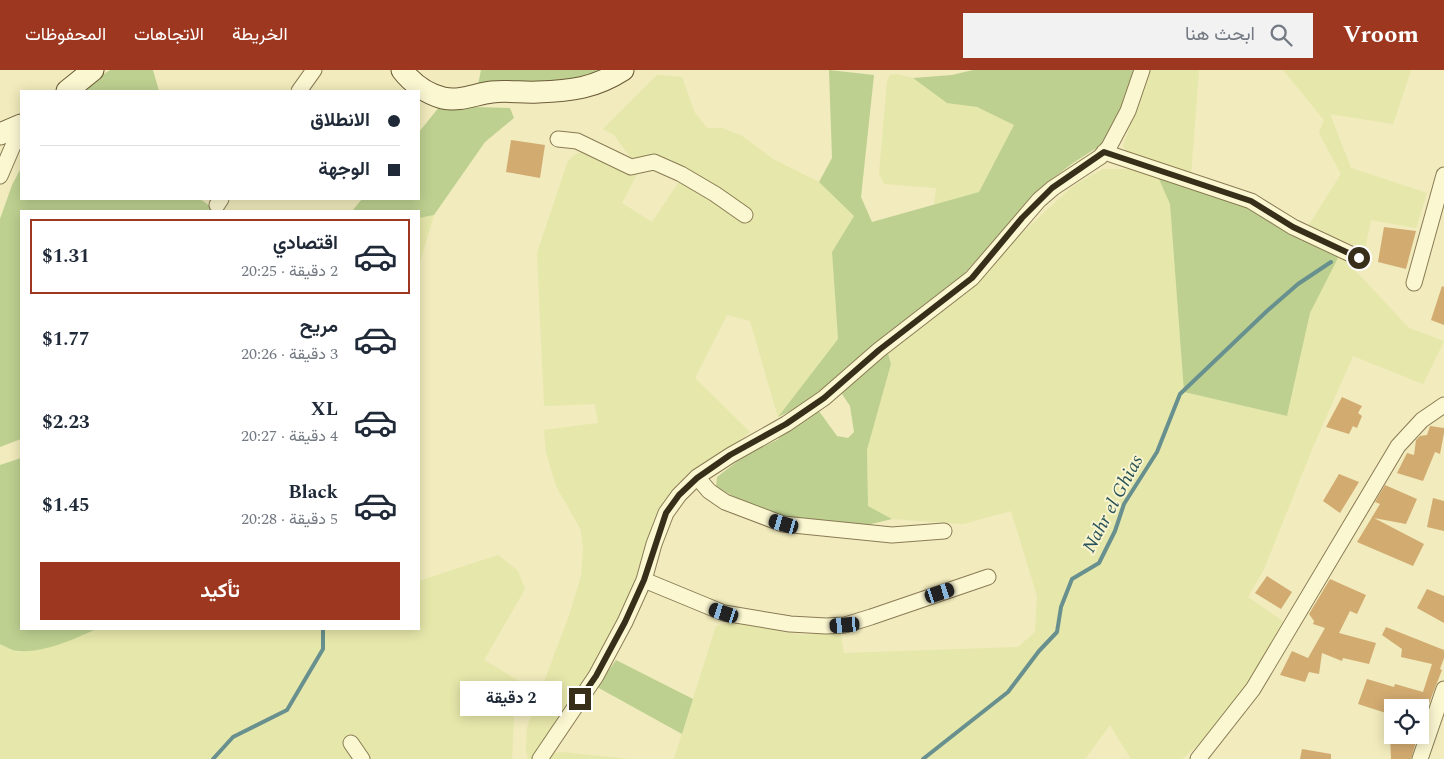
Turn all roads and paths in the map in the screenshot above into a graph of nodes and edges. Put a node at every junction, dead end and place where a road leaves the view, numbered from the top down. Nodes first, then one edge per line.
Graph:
1 (94, 70) edge
2 (314, 70) edge
3 (402, 70) edge
4 (622, 70) edge
5 (1142, 70) edge
6 (68, 90) edge
7 (300, 90) edge
8 (20, 126) edge
9 (20, 128) edge
10 (0, 134) edge
11 (558, 139) dead end
12 (1104, 152) junction
13 (0, 176) edge
14 (1444, 177) edge
15 (745, 215) dead end
16 (1359, 258) dead end
17 (1414, 284) dead end
18 (1444, 405) edge
19 (697, 478) junction
20 (944, 531) dead end
21 (988, 577) dead end
22 (644, 580) junction
23 (1444, 690) edge
24 (351, 743) dead end
25 (362, 759) edge
26 (540, 759) edge
27 (1198, 759) edge
28 (1420, 759) edge

1 - 6 street
2 - 7 street
3 - 4 street
5 - 12 street
8 - 10 street
9 - 13 street
11 - 15 street
12 - 16 street
12 - 19 street
14 - 17 street
18 - 27 street
19 - 20 street
19 - 22 street
21 - 22 street
22 - 26 street
23 - 28 street
24 - 25 street

